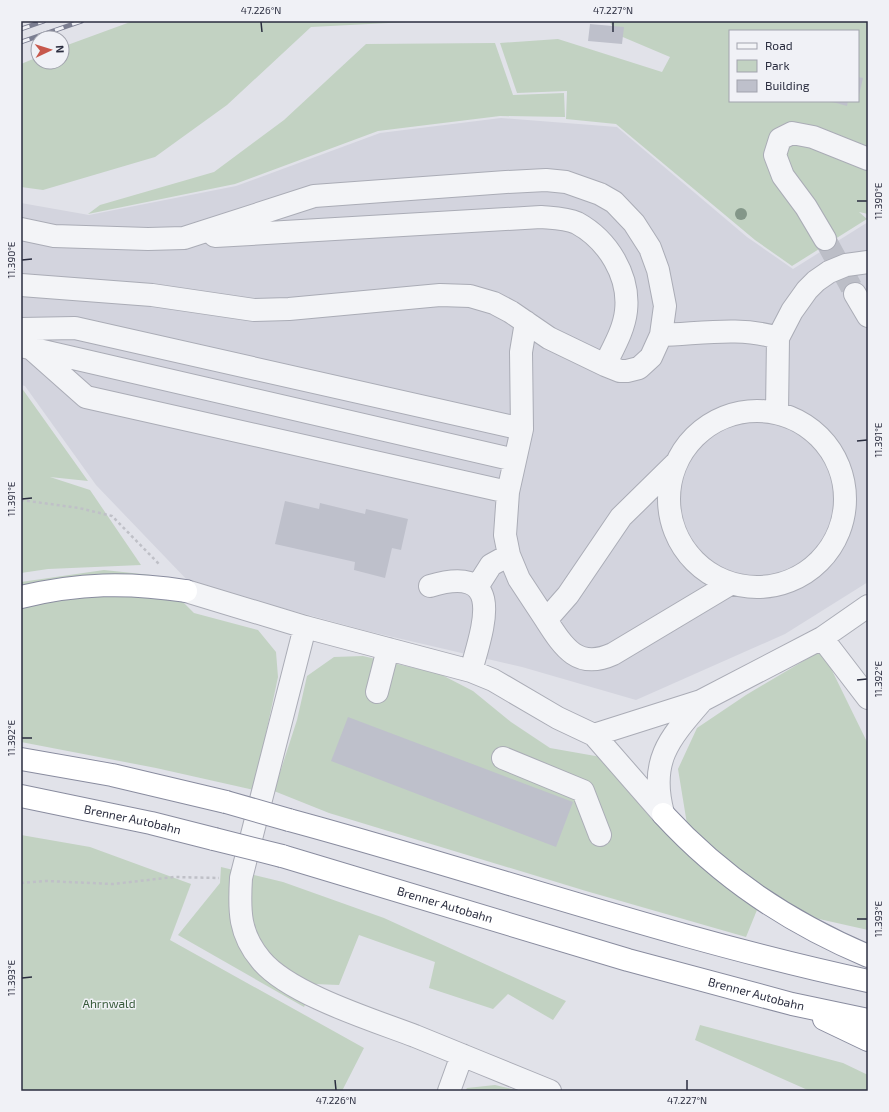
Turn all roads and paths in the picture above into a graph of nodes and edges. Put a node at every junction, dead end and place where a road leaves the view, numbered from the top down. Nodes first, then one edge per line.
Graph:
1 (868, 159) edge
2 (21, 229) edge
3 (184, 238) junction
4 (825, 239) tunnel mouth
5 (868, 262) edge
6 (21, 284) edge
7 (855, 294) tunnel mouth
8 (868, 316) edge
9 (526, 322) junction
10 (21, 329) edge
11 (661, 335) junction
12 (778, 338) junction
13 (26, 347) edge
14 (605, 365) junction
15 (777, 412) junction
16 (522, 429) junction
17 (515, 460) junction
18 (677, 462) junction
19 (508, 492) junction
20 (21, 500) edge
21 (509, 555) junction
22 (730, 584) junction
23 (430, 586) dead end
24 (477, 587) junction
25 (186, 591) junction
26 (21, 597) edge
27 (868, 606) edge
28 (546, 620) junction
29 (305, 627) junction
30 (822, 638) junction
31 (388, 649) junction
32 (471, 671) junction
33 (377, 692) dead end
34 (868, 698) edge
35 (701, 701) junction
36 (594, 734) junction
37 (503, 758) dead end
38 (21, 759) edge
39 (21, 796) edge
40 (663, 814) junction
41 (600, 835) dead end
42 (242, 878) junction
43 (21, 883) edge
44 (868, 956) edge
45 (868, 981) edge
46 (792, 1004) junction
47 (868, 1020) edge
48 (868, 1040) edge
49 (462, 1056) junction
50 (448, 1091) edge
51 (550, 1091) edge

1 - 4 street
2 - 3 street
3 - 11 street
3 - 14 street
5 - 12 street
6 - 9 street
7 - 8 street
9 - 14 street
9 - 16 street
10 - 16 street
11 - 12 street
11 - 14 street
12 - 15 street
13 - 17 street
13 - 19 street
15 - 18 street
15 - 22 street
16 - 17 street
17 - 19 street
18 - 22 street
18 - 28 street
19 - 21 street
20 - 25 path
21 - 24 street
21 - 28 street
22 - 28 street
23 - 24 street
24 - 32 street
25 - 26 highway
25 - 29 street
27 - 30 street
29 - 31 street
29 - 42 street
30 - 34 street
30 - 35 street
31 - 32 street
31 - 33 street
32 - 36 street
35 - 36 street
35 - 40 street
36 - 40 street
37 - 41 street
38 - 45 highway, bridge
39 - 46 highway, Brenner Autobahn, bridge
40 - 44 highway
42 - 43 path
42 - 49 street
46 - 47 highway, Brenner Autobahn
46 - 48 highway
49 - 50 street
49 - 51 street

